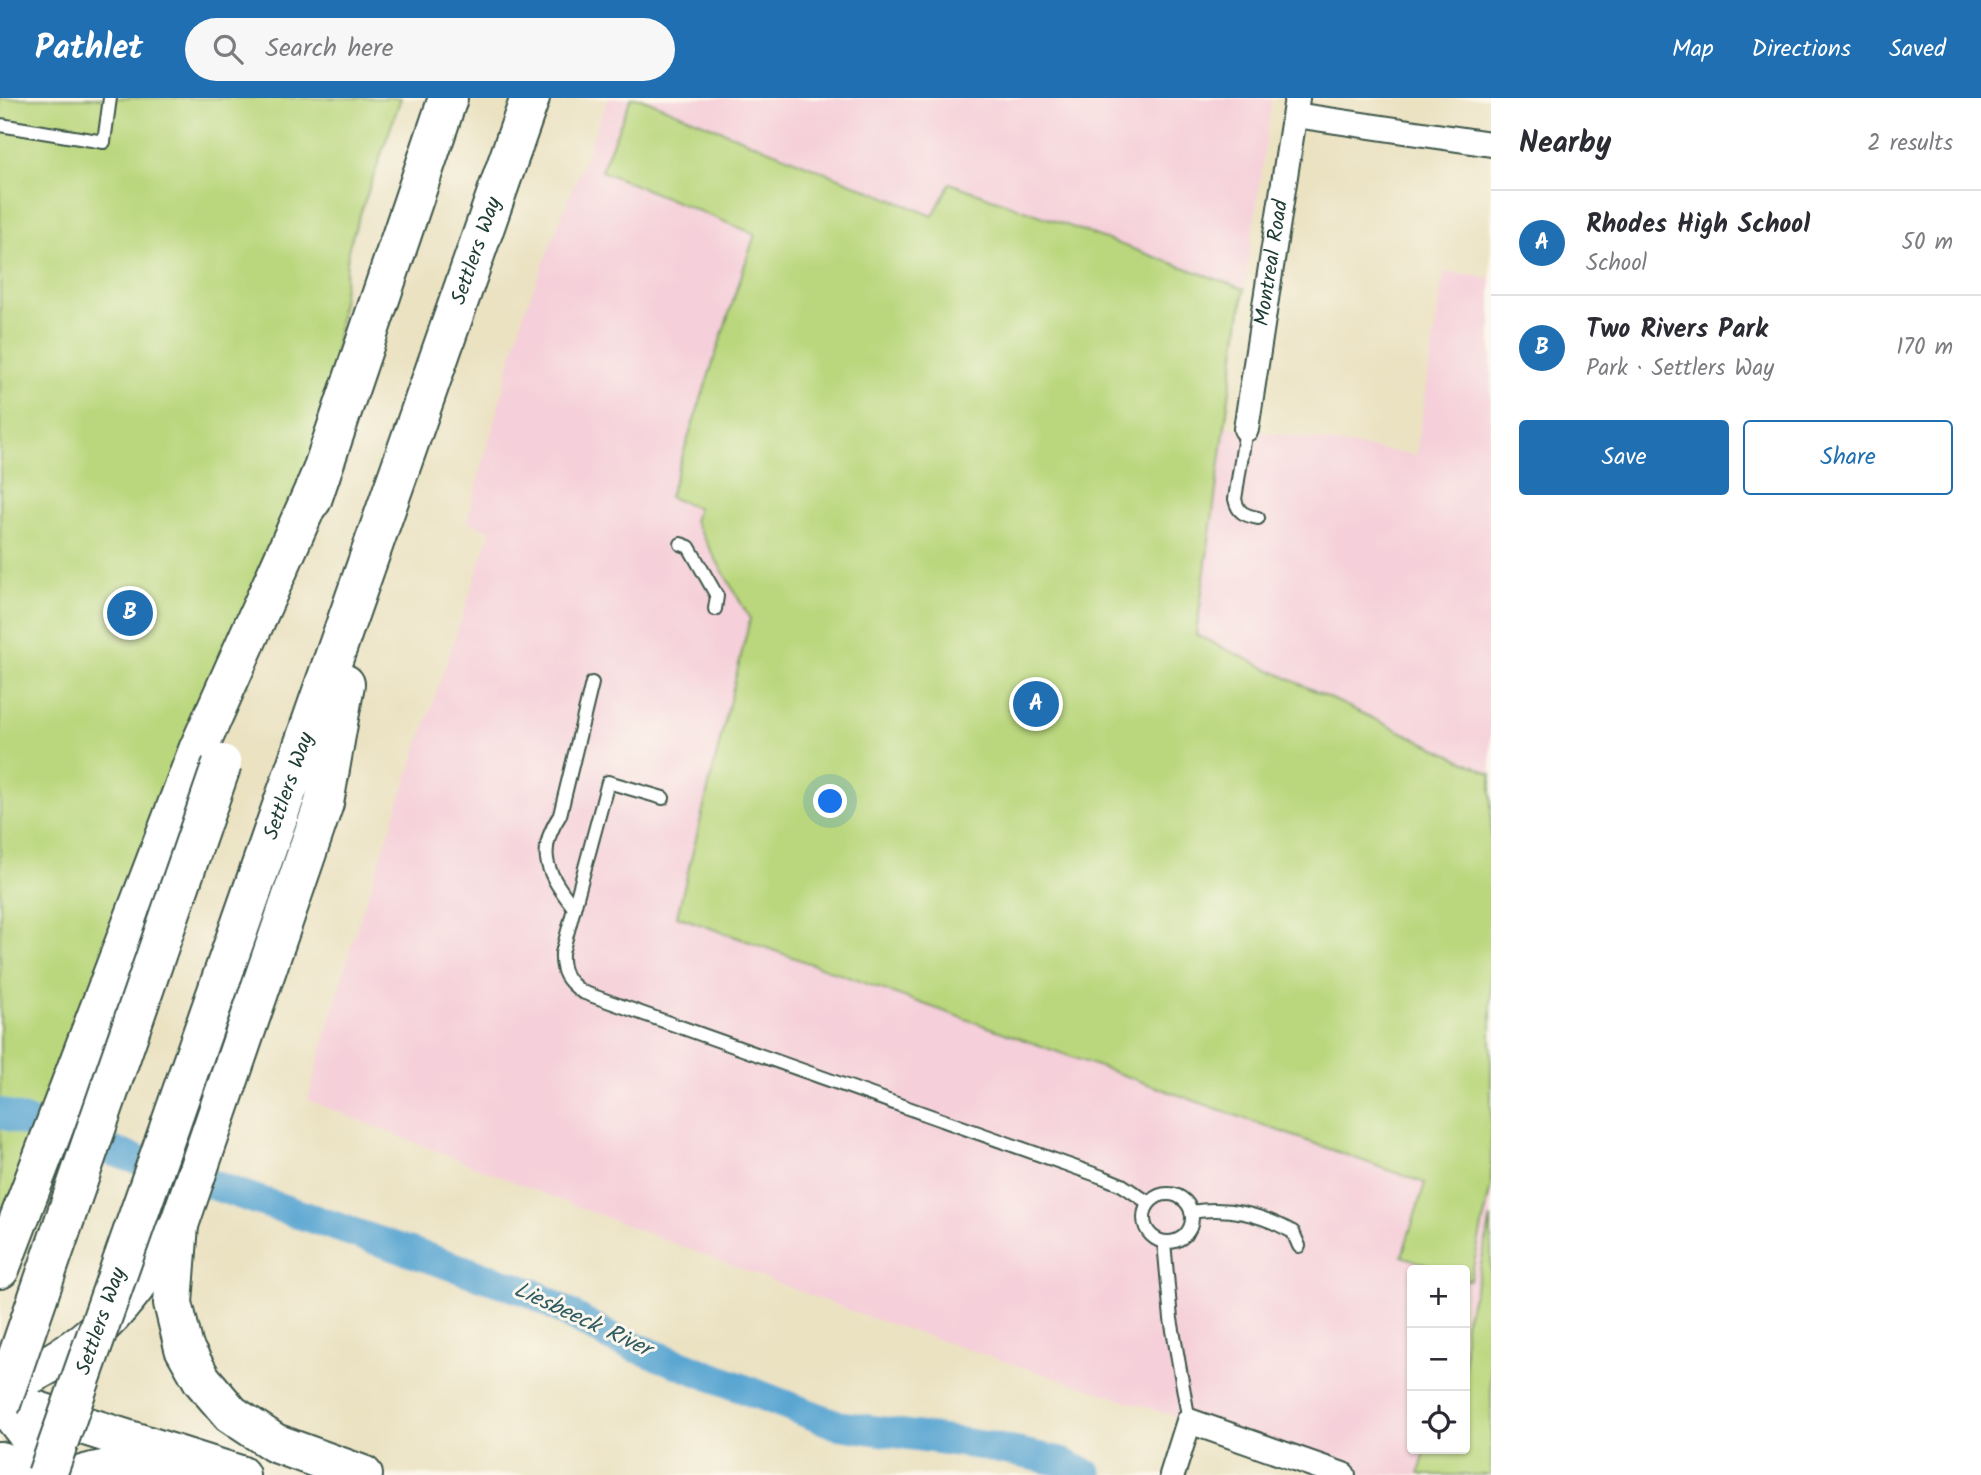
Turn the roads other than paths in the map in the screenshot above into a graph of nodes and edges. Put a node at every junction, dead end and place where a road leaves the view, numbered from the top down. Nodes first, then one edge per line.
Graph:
1 (110, 98) edge
2 (449, 98) edge
3 (530, 98) edge
4 (1296, 106) edge
5 (0, 125) edge
6 (1491, 145) edge
7 (1246, 429) joint
8 (320, 476) junction
9 (1258, 518) dead end
10 (681, 544) dead end
11 (364, 575) junction
12 (715, 609) dead end
13 (592, 683) dead end
14 (663, 797) dead end
15 (574, 908) junction
16 (32, 1187) junction
17 (1149, 1203) junction
18 (1191, 1212) junction
19 (182, 1218) junction
20 (0, 1233) edge
21 (1164, 1241) junction
22 (1299, 1246) dead end
23 (0, 1269) edge
24 (0, 1389) edge
25 (0, 1399) edge
26 (0, 1407) edge
27 (0, 1414) edge
28 (1189, 1421) junction
29 (0, 1461) edge
30 (1174, 1468) edge
31 (45, 1475) edge
32 (59, 1475) edge
33 (82, 1475) edge
34 (216, 1475) edge
35 (240, 1475) edge
36 (363, 1475) edge
37 (1343, 1475) edge

1 - 5 lane
2 - 8 main road
3 - 11 main road, Settlers Way
4 - 6 street
4 - 7 street, Montreal Road
7 - 9 lane
8 - 16 main road
8 - 26 main road, bridge
10 - 12 lane
11 - 19 main road
11 - 31 main road, Settlers Way, bridge
13 - 15 lane
14 - 15 lane
15 - 17 lane
16 - 20 main road
16 - 23 main road
17 - 18 lane
17 - 21 lane
18 - 21 lane
18 - 22 lane
19 - 24 main road
19 - 36 main road
21 - 28 lane
25 - 32 main road
25 - 35 main road
27 - 31 main road
28 - 30 street
28 - 37 street
29 - 31 main road
33 - 34 main road

